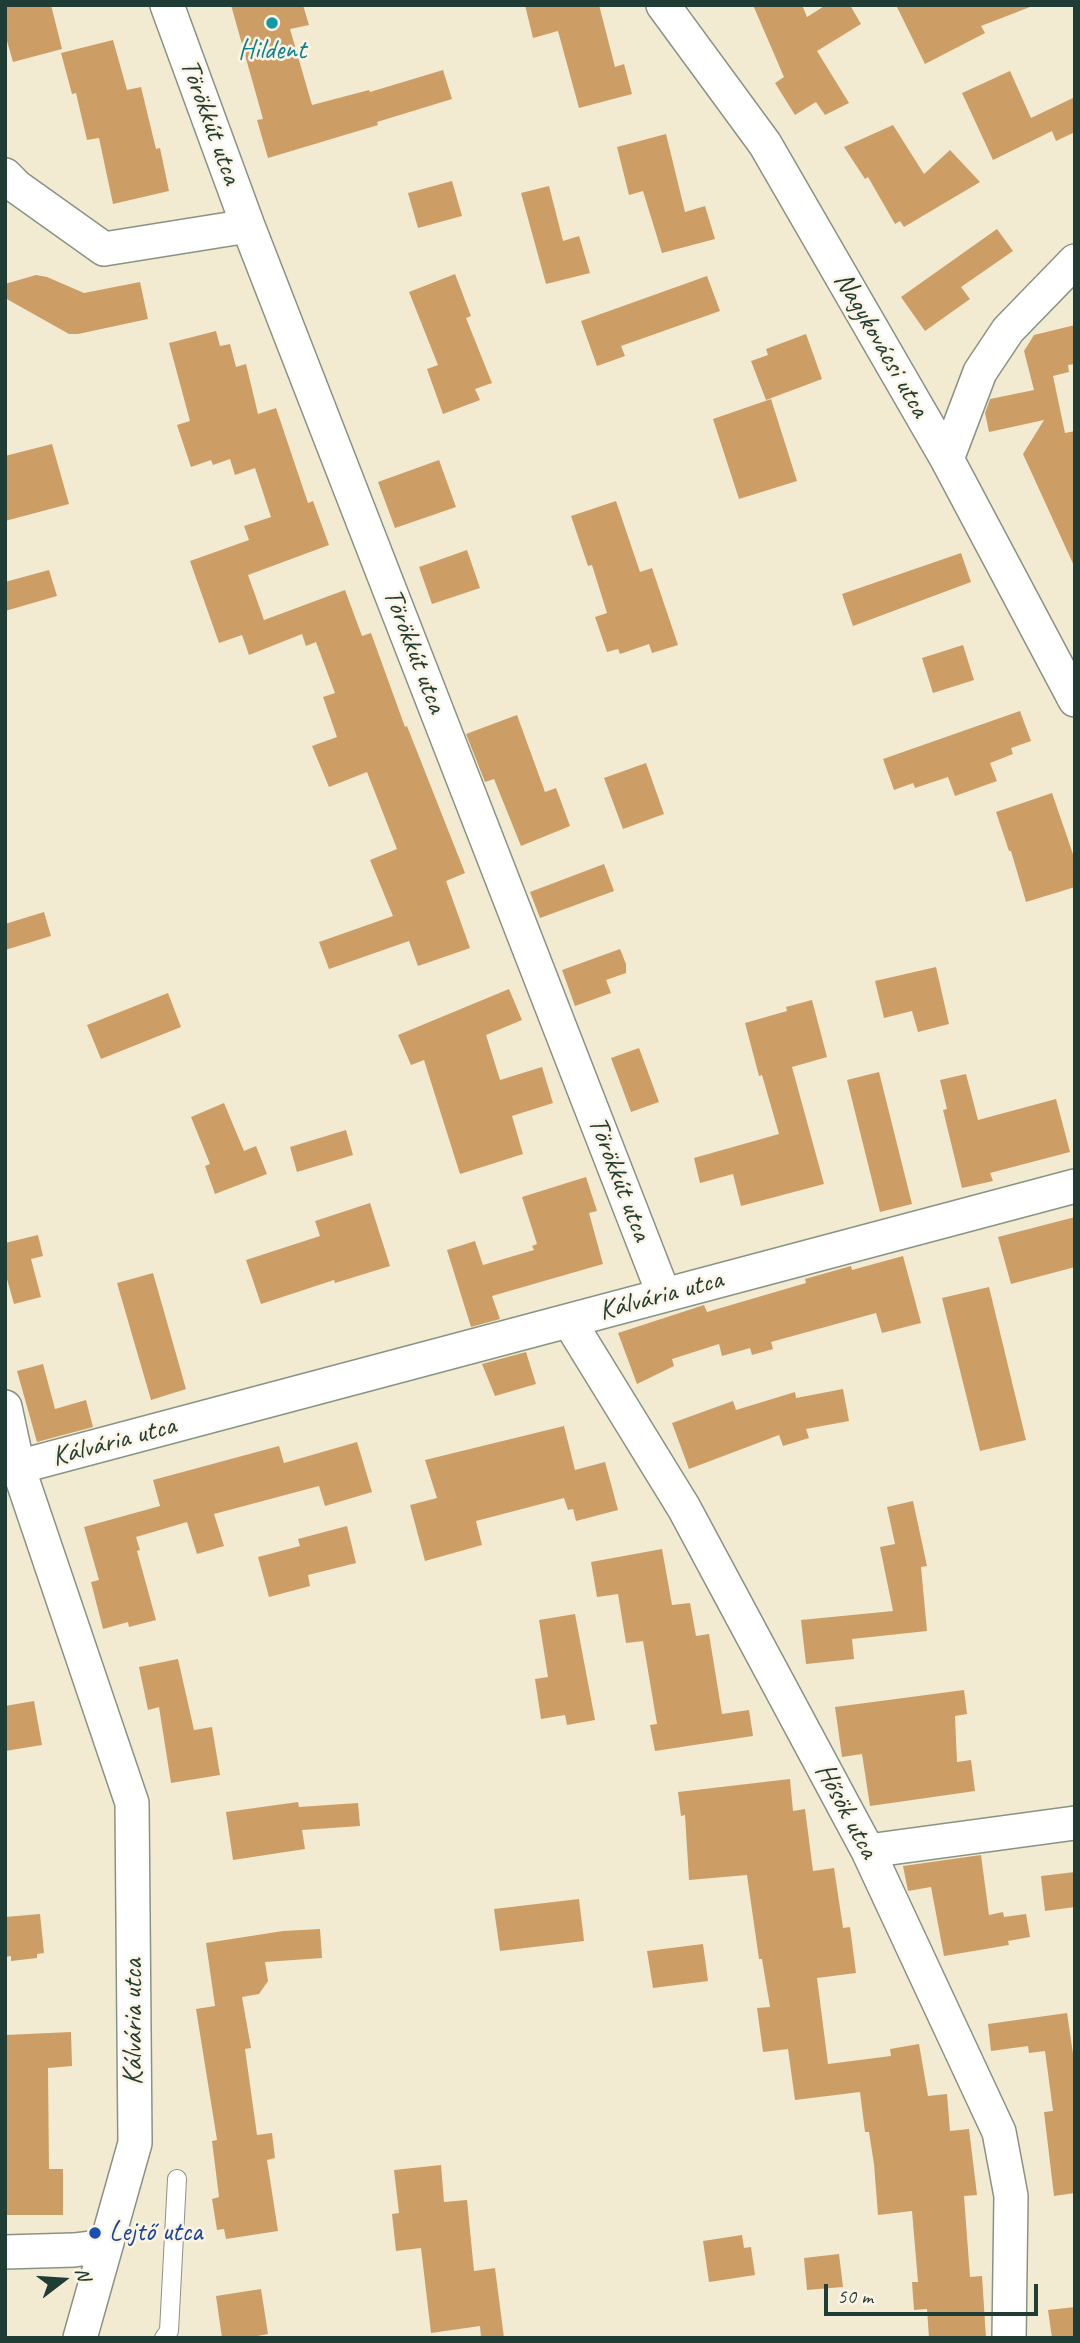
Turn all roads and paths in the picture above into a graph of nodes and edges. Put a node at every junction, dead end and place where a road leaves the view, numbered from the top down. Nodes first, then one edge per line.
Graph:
1 (167, 5) edge
2 (663, 5) edge
3 (5, 175) edge
4 (248, 226) junction
5 (1075, 261) edge
6 (947, 459) junction
7 (1075, 700) edge
8 (1075, 1186) edge
9 (664, 1295) junction
10 (569, 1321) junction
11 (5, 1407) edge
12 (19, 1467) junction
13 (1075, 1823) edge
14 (868, 1852) junction
15 (177, 2179) dead end
16 (106, 2246) junction
17 (5, 2252) edge
18 (90, 2334) edge
19 (164, 2338) edge
20 (1009, 2338) edge

1 - 4 street, Törökkút utca
2 - 6 street, Nagykovácsi utca
3 - 4 street
4 - 9 street, Törökkút utca
5 - 6 street
6 - 7 street, Nagykovácsi utca
8 - 9 street, Kálvária utca
9 - 10 street, Kálvária utca
10 - 12 street, Kálvária utca
10 - 14 street, Hősök utca
11 - 12 street
12 - 16 street, Kálvária utca
13 - 14 street
14 - 20 street, Hősök utca
15 - 19 lane
16 - 17 street
16 - 18 street, Kálvária utca

